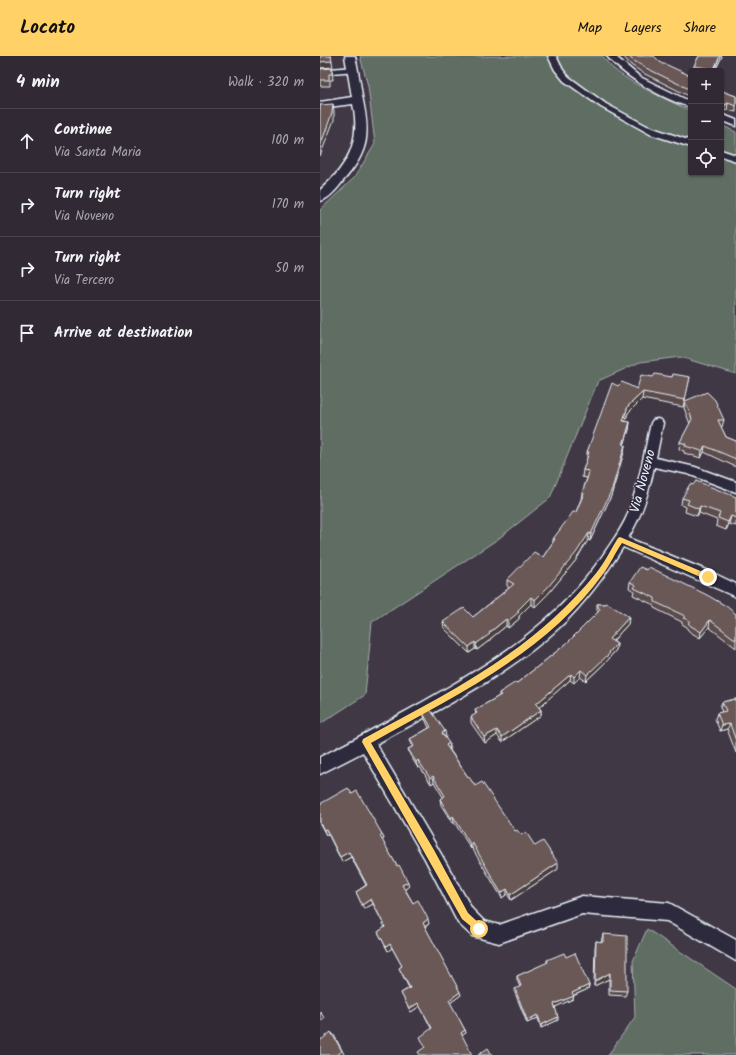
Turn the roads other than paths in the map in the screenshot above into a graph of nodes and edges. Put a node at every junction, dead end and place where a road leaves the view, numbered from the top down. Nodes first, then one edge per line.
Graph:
1 (350, 56) edge
2 (552, 56) edge
3 (611, 56) edge
4 (353, 69) junction
5 (320, 72) edge
6 (358, 100) junction
7 (689, 104) edge
8 (320, 105) edge
9 (724, 118) edge
10 (736, 123) edge
11 (688, 143) edge
12 (724, 154) edge
13 (736, 158) edge
14 (320, 198) edge
15 (657, 423) dead end
16 (648, 461) junction
17 (736, 487) edge
18 (620, 540) junction
19 (736, 592) edge
20 (366, 742) junction
21 (320, 766) edge
22 (736, 951) edge

1 - 4 street
2 - 11 street
3 - 7 street
4 - 5 street
4 - 6 street
6 - 8 street
6 - 14 street
9 - 10 street
12 - 13 street
15 - 16 street, Via Noveno
16 - 17 street
16 - 18 street, Via Noveno
18 - 19 street
18 - 20 street, Via Noveno
20 - 21 street, Via Noveno
20 - 22 street

